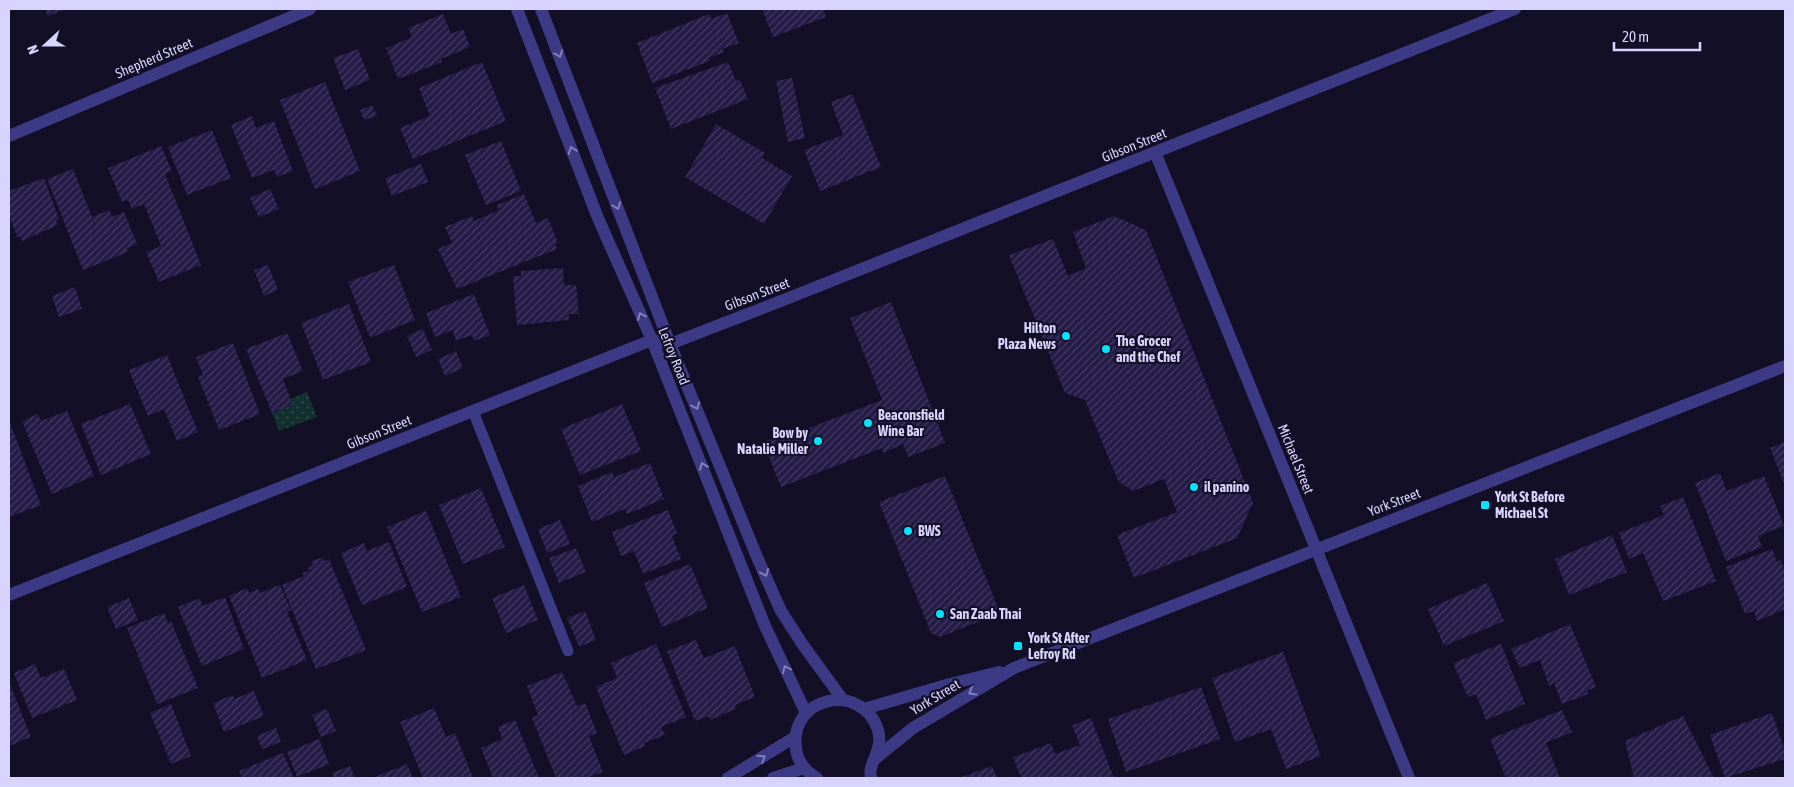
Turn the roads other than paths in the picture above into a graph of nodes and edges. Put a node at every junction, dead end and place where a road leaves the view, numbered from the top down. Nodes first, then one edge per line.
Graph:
1 (310, 9) edge
2 (517, 9) edge
3 (541, 9) edge
4 (1515, 9) edge
5 (9, 136) edge
6 (1155, 152) junction
7 (652, 340) junction
8 (670, 344) junction
9 (1785, 366) edge
10 (473, 411) junction
11 (1316, 549) junction
12 (9, 595) edge
13 (568, 651) dead end
14 (1014, 668) junction
15 (843, 700) junction
16 (864, 710) junction
17 (806, 713) junction
18 (795, 736) junction
19 (876, 758) junction
20 (804, 768) junction
21 (866, 776) edge
22 (728, 778) edge
23 (773, 778) edge
24 (817, 778) edge
25 (1409, 778) edge

1 - 5 street, Shepherd Street
7 -> 2 street, Lefroy Road
3 -> 8 street, Lefroy Road
4 - 6 street, Gibson Street
6 - 8 street, Gibson Street
6 - 11 street, Michael Street
7 - 8 street
7 - 10 street, Gibson Street
17 -> 7 street, Lefroy Road
8 -> 15 street, Lefroy Road
9 - 11 street, York Street
10 - 12 street, Gibson Street
10 - 13 lane
11 - 14 street, York Street
11 - 25 street, Michael Street
14 - 16 street, York Street
14 -> 19 street, York Street
15 - 16 street, Lefroy Road
15 - 17 street
16 - 19 street
17 - 18 street
18 - 20 street
22 -> 18 street
19 - 21 street
20 - 23 street
20 - 24 street

